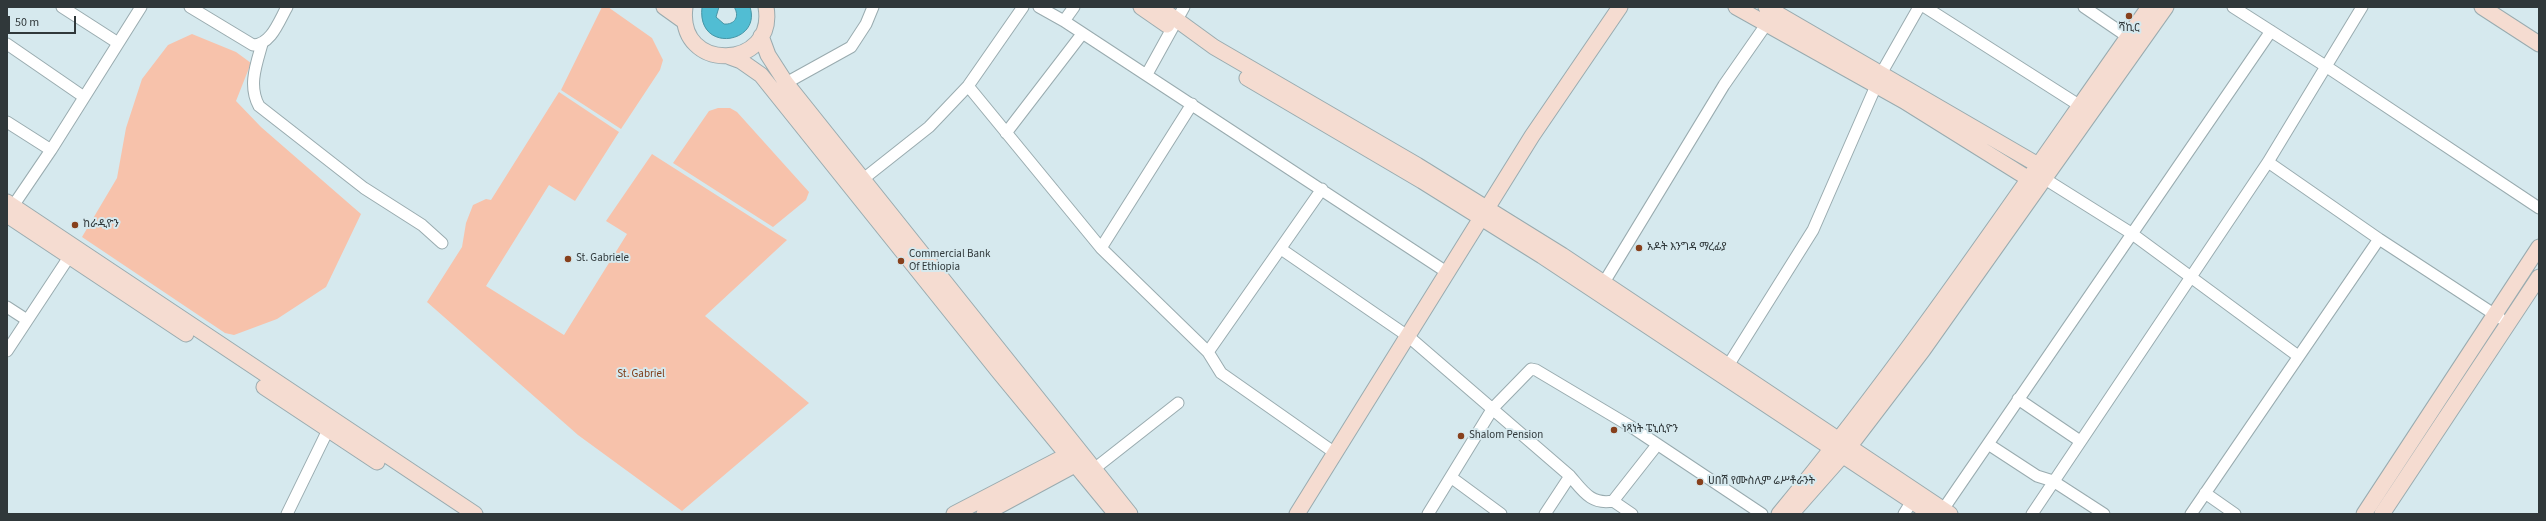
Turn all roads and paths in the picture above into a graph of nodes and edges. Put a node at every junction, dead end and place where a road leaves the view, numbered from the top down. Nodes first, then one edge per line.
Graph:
1 (62, 7) edge
2 (141, 7) edge
3 (190, 7) edge
4 (287, 7) edge
5 (664, 7) edge
6 (766, 7) edge
7 (873, 7) edge
8 (1023, 7) edge
9 (1039, 7) edge
10 (1074, 7) edge
11 (1141, 7) edge
12 (1159, 7) edge
13 (1184, 7) edge
14 (1620, 7) edge
15 (1736, 7) edge
16 (1919, 7) edge
17 (1926, 7) edge
18 (2084, 7) edge
19 (2148, 7) edge
20 (2166, 7) edge
21 (2233, 7) edge
22 (2362, 7) edge
23 (2482, 7) edge
24 (685, 14) edge
25 (1769, 14) edge
26 (1064, 21) junction
27 (1174, 24) junction
28 (2271, 31) junction
29 (1082, 34) junction
30 (761, 36) junction
31 (2133, 41) junction
32 (118, 43) junction
33 (7, 44) edge
34 (262, 44) junction
35 (2539, 44) edge
36 (730, 57) junction
37 (2327, 66) junction
38 (1882, 72) junction
39 (1147, 74) junction
40 (786, 84) junction
41 (968, 86) junction
42 (1876, 87) junction
43 (84, 97) junction
44 (1192, 104) junction
45 (2086, 110) junction
46 (7, 122) edge
47 (1006, 133) junction
48 (51, 150) junction
49 (2268, 162) junction
50 (2040, 176) junction
51 (862, 180) junction
52 (1322, 189) junction
53 (9, 208) edge
54 (2539, 208) edge
55 (1485, 214) junction
56 (2131, 233) junction
57 (2379, 239) junction
58 (442, 243) dead end
59 (2539, 247) edge
60 (1101, 248) junction
61 (1281, 249) junction
62 (69, 257) junction
63 (1448, 273) junction
64 (2539, 277) edge
65 (2191, 278) junction
66 (1600, 288) junction
67 (7, 308) edge
68 (2495, 314) junction
69 (27, 320) junction
70 (2507, 324) junction
71 (1409, 337) junction
72 (7, 351) edge
73 (1208, 352) junction
74 (2298, 356) junction
75 (1724, 372) junction
76 (2018, 399) junction
77 (1178, 403) dead end
78 (1493, 408) junction
79 (328, 430) junction
80 (2080, 441) junction
81 (1657, 444) junction
82 (1988, 444) junction
83 (1842, 447) junction
84 (2404, 452) junction
85 (1335, 453) junction
86 (2419, 459) junction
87 (1080, 460) junction
88 (1570, 476) junction
89 (1452, 478) junction
90 (2053, 481) junction
91 (2205, 493) junction
92 (1613, 501) junction
93 (1912, 501) junction
94 (1941, 513) edge
95 (287, 514) edge
96 (457, 514) edge
97 (475, 514) edge
98 (954, 514) edge
99 (984, 514) edge
100 (1116, 514) edge
101 (1130, 514) edge
102 (1297, 514) edge
103 (1428, 514) edge
104 (1501, 514) edge
105 (1545, 514) edge
106 (1632, 514) edge
107 (1762, 514) edge
108 (1779, 514) edge
109 (1791, 514) edge
110 (1904, 514) edge
111 (2032, 514) edge
112 (2104, 514) edge
113 (2191, 514) edge
114 (2235, 514) edge
115 (2364, 514) edge
116 (2382, 514) edge

1 - 32 street
2 - 32 street
3 - 34 street
4 - 34 street
5 - 24 street
6 - 30 street
7 - 40 street
8 - 41 street
9 - 26 street
10 - 26 street
11 - 27 street
12 - 27 street
13 - 27 street
14 - 55 street
15 - 25 street
16 - 38 street
17 - 45 street
18 - 31 street
19 - 31 street
20 - 31 street
21 - 28 street
22 - 37 street
23 - 35 street
24 - 36 street
25 - 38 street
25 - 42 street
25 - 66 street
26 - 29 street
27 - 39 street
27 - 55 street
28 - 37 street
28 - 56 street
29 - 39 street
29 - 47 street
30 - 36 street
30 - 40 street
31 - 45 street
32 - 43 street
33 - 43 street
34 - 58 street
36 - 87 street
37 - 49 street
37 - 54 street
38 - 42 street
38 - 50 street
39 - 44 street
40 - 51 street
41 - 47 street
41 - 51 street
42 - 50 street
42 - 75 street
43 - 48 street
44 - 52 street
44 - 60 street
45 - 50 street
46 - 48 street
47 - 60 street
48 - 53 street
49 - 57 street
49 - 65 street
50 - 56 street
50 - 83 street
51 - 87 street
52 - 61 street
52 - 63 street
53 - 62 street
53 - 97 street
55 - 63 street
55 - 66 street
56 - 65 street
56 - 76 street
57 - 68 street
57 - 74 street
59 - 68 street
60 - 73 street
61 - 71 street
61 - 73 street
62 - 69 street
62 - 79 street
63 - 71 street
64 - 70 street
65 - 74 street
65 - 80 street
66 - 75 street
67 - 69 street
68 - 70 street
68 - 84 street
69 - 72 street
70 - 86 street
71 - 78 street
71 - 85 street
73 - 85 street
74 - 91 street
75 - 83 street
76 - 80 street
76 - 82 street
77 - 87 street
78 - 81 street
78 - 88 street
78 - 89 street
79 - 95 street
79 - 96 street
80 - 90 street
81 - 92 street
81 - 107 street
82 - 90 street
82 - 94 street
83 - 93 street
83 - 94 street
83 - 108 street
83 - 109 street
84 - 86 street
84 - 115 street
85 - 102 street
86 - 116 street
87 - 98 street
87 - 99 street
87 - 100 street
87 - 101 street
88 - 92 street
88 - 105 street
89 - 103 street
89 - 104 street
90 - 111 street
90 - 112 street
91 - 113 street
91 - 114 street
92 - 106 street
93 - 94 street
93 - 110 street

